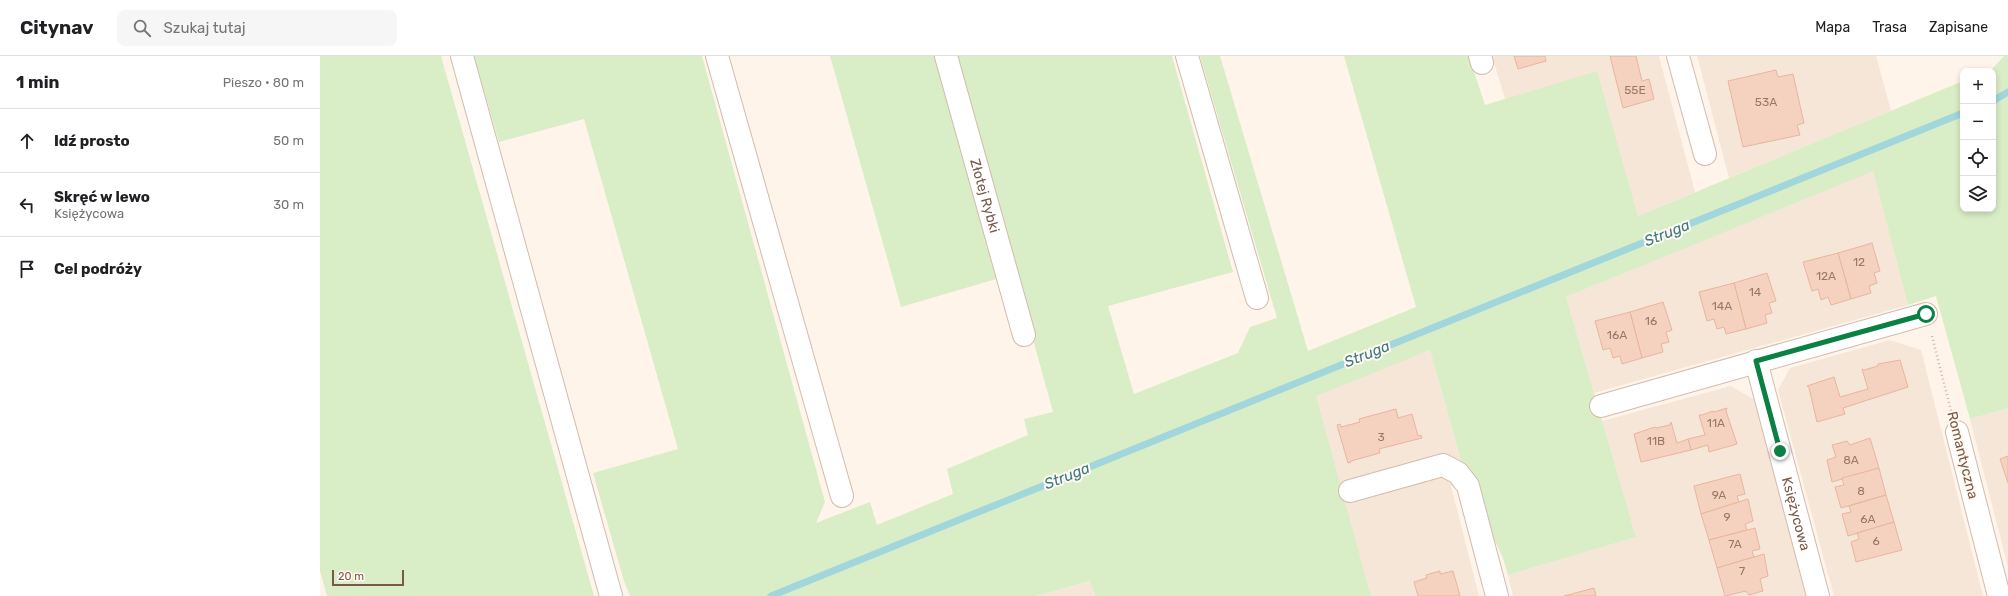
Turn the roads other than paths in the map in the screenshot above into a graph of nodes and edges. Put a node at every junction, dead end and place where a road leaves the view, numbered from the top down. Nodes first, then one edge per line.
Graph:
1 (462, 56) edge
2 (717, 56) edge
3 (946, 56) edge
4 (1187, 56) edge
5 (1678, 56) edge
6 (1705, 154) dead end
7 (1257, 298) dead end
8 (1926, 314) road end
9 (1024, 335) dead end
10 (1756, 361) junction
11 (1601, 406) dead end
12 (1957, 432) road end
13 (1350, 491) dead end
14 (842, 496) dead end
15 (1495, 588) edge
16 (611, 596) edge
17 (1818, 596) edge
18 (1999, 596) edge

1 - 16 street
2 - 14 street
3 - 9 street, Złotej Rybki
4 - 7 street
5 - 6 street
8 - 10 street
10 - 11 street
10 - 17 street, Księżycowa
12 - 18 street, Romantyczna
13 - 15 street

